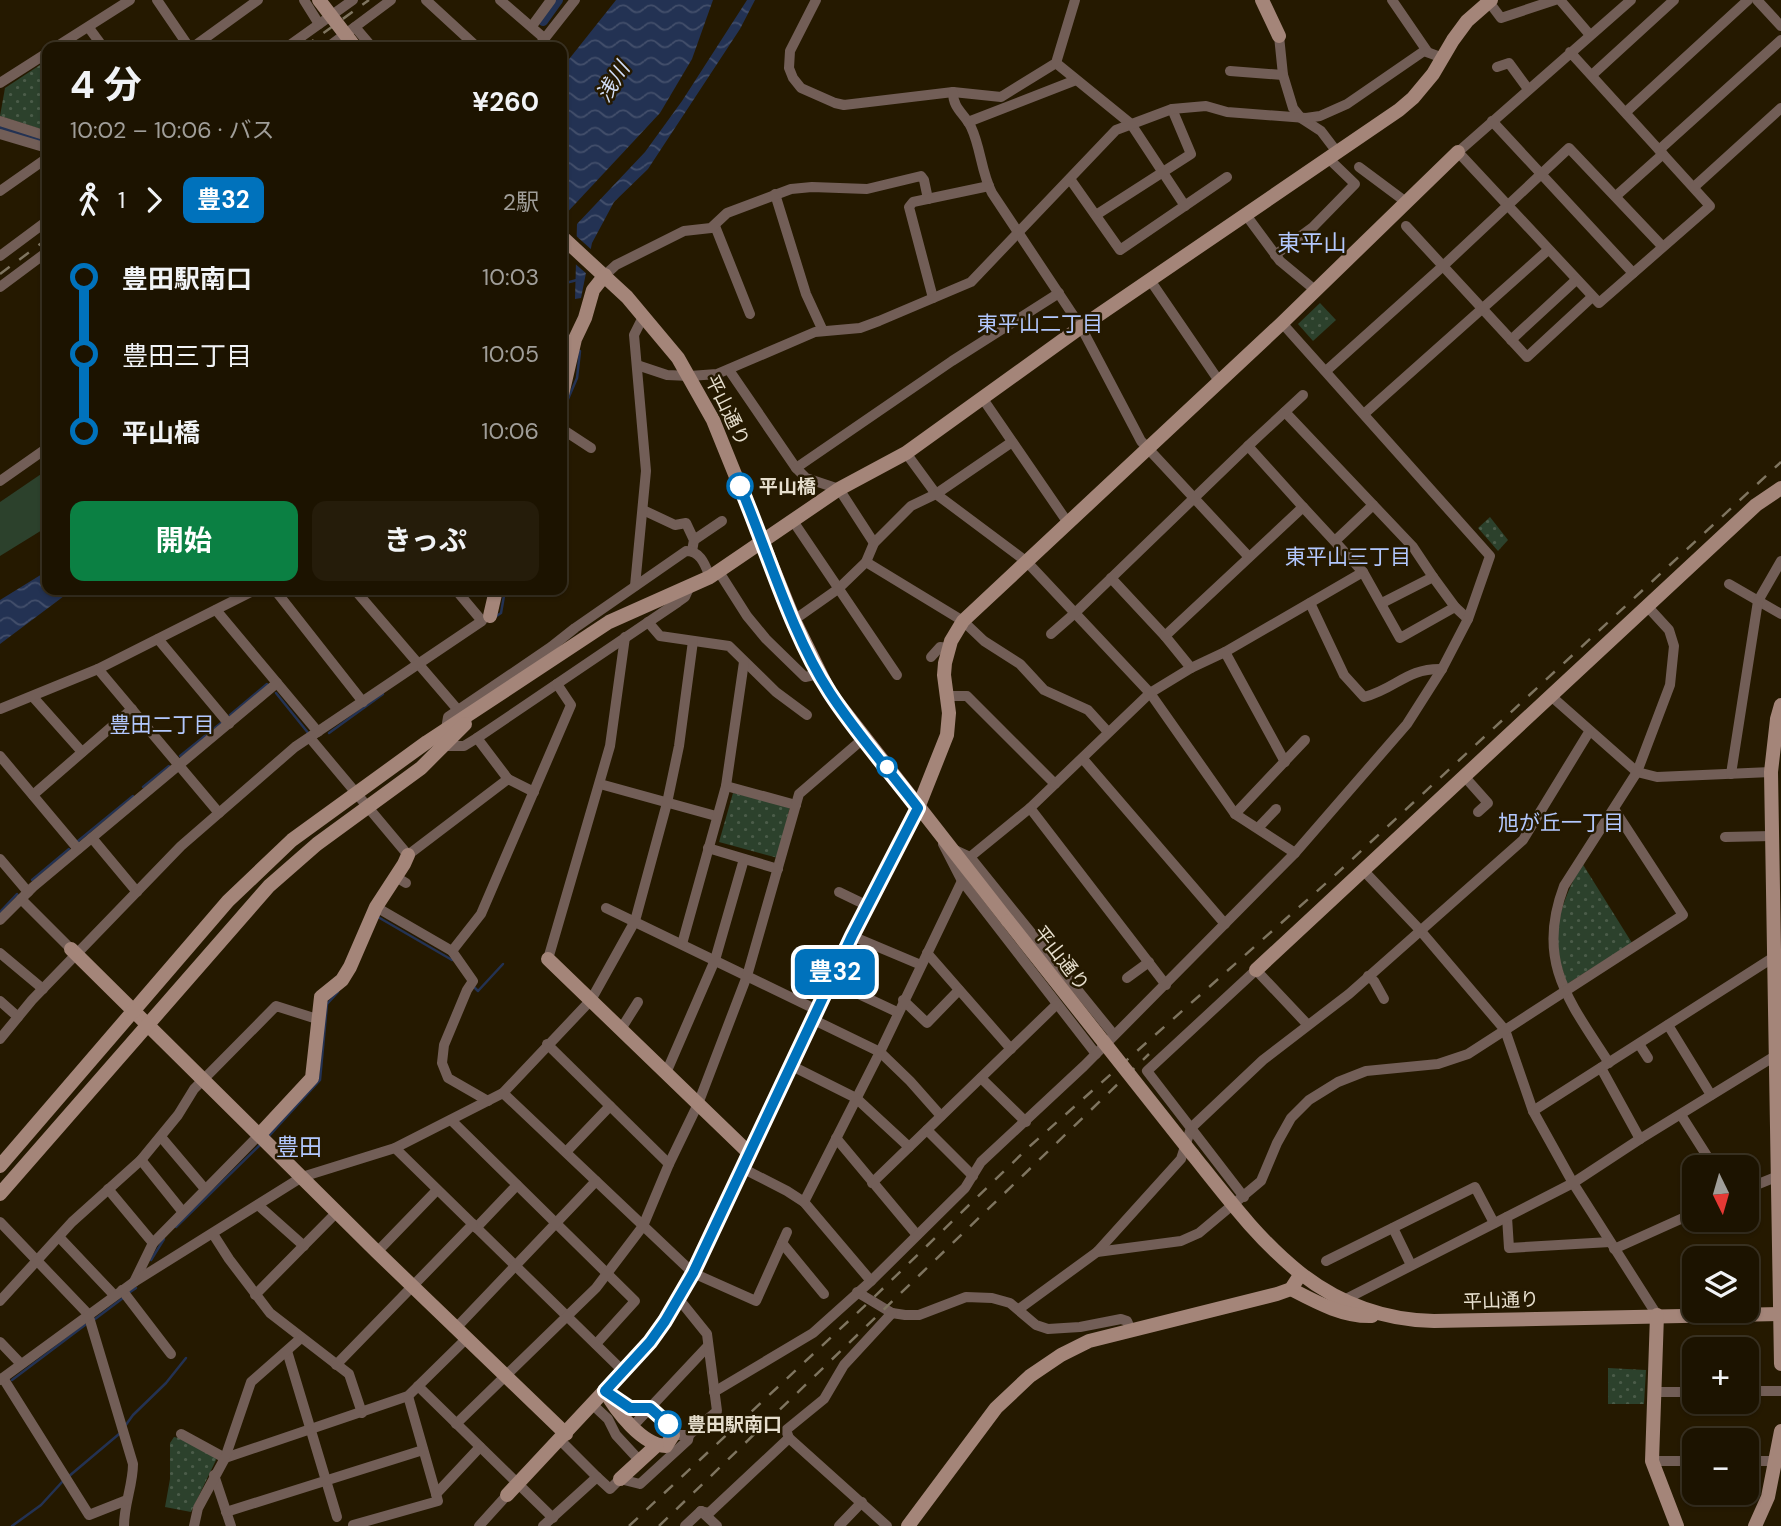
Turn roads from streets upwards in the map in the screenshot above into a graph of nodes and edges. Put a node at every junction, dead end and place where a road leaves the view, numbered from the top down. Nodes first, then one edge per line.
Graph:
1 (130, 0) edge
2 (157, 0) edge
3 (258, 0) edge
4 (304, 0) edge
5 (319, 0) edge
6 (353, 0) edge
7 (390, 0) edge
8 (426, 0) edge
9 (500, 0) edge
10 (551, 0) edge
11 (575, 0) edge
12 (816, 0) edge
13 (1075, 0) edge
14 (1262, 0) edge
15 (1392, 0) edge
16 (1558, 0) edge
17 (1631, 0) edge
18 (1674, 0) edge
19 (1748, 0) edge
20 (1757, 0) edge
21 (1490, 1) edge
22 (338, 4) edge
23 (319, 24) junction
24 (532, 26) junction
25 (1781, 26) edge
26 (355, 27) junction
27 (89, 28) junction
28 (1590, 35) junction
29 (1279, 36) joint
30 (1781, 40) edge
31 (65, 42) edge
32 (99, 42) edge
33 (187, 42) edge
34 (198, 42) edge
35 (294, 42) edge
36 (338, 42) edge
37 (351, 42) edge
38 (368, 42) edge
39 (466, 42) edge
40 (540, 42) edge
41 (542, 42) edge
42 (1427, 51) junction
43 (1570, 52) junction
44 (1443, 58) junction
45 (42, 59) edge
46 (1056, 63) junction
47 (1497, 67) dead end
48 (1230, 71) dead end
49 (1283, 75) junction
50 (1592, 75) junction
51 (1076, 80) junction
52 (0, 83) edge
53 (1528, 89) junction
54 (953, 92) junction
55 (1781, 108) edge
56 (1172, 109) junction
57 (1626, 112) junction
58 (1301, 118) junction
59 (0, 121) edge
60 (1492, 121) junction
61 (968, 122) junction
62 (1131, 124) junction
63 (0, 134) edge
64 (42, 134) edge
65 (42, 147) edge
66 (1458, 152) junction
67 (1661, 152) junction
68 (1332, 155) junction
69 (42, 162) edge
70 (1359, 167) dead end
71 (1162, 172) junction
72 (1541, 174) junction
73 (1227, 177) dead end
74 (1070, 179) junction
75 (989, 186) junction
76 (1693, 187) junction
77 (0, 191) edge
78 (775, 194) junction
79 (1616, 196) junction
80 (928, 199) junction
81 (1406, 202) junction
82 (1185, 205) junction
83 (1507, 205) junction
84 (1096, 215) junction
85 (1245, 215) junction
86 (42, 225) edge
87 (715, 226) junction
88 (1406, 226) dead end
89 (1019, 233) junction
90 (567, 241) edge
91 (1662, 246) junction
92 (1548, 250) junction
93 (42, 255) edge
94 (1275, 255) junction
95 (0, 256) edge
96 (1443, 266) junction
97 (600, 271) junction
98 (1633, 273) junction
99 (1150, 280) junction
100 (1576, 280) junction
101 (0, 287) edge
102 (1315, 290) junction
103 (1059, 293) junction
104 (1592, 297) junction
105 (933, 298) junction
106 (1482, 309) junction
107 (750, 314) dead end
108 (644, 315) junction
109 (1282, 323) junction
110 (1081, 327) junction
111 (822, 331) junction
112 (1511, 340) junction
113 (637, 365) junction
114 (729, 370) junction
115 (1326, 372) junction
116 (567, 373) edge
117 (690, 376) junction
118 (1219, 381) junction
119 (1303, 395) dead end
120 (983, 399) junction
121 (1285, 412) junction
122 (1364, 414) junction
123 (567, 432) edge
124 (1012, 442) junction
125 (1248, 446) junction
126 (591, 448) dead end
127 (1147, 448) junction
128 (42, 452) edge
129 (906, 453) junction
130 (796, 468) junction
131 (0, 481) edge
132 (1781, 488) edge
133 (839, 489) junction
134 (936, 494) junction
135 (1194, 499) junction
136 (1373, 505) junction
137 (1303, 507) junction
138 (643, 510) junction
139 (722, 521) dead end
140 (793, 521) junction
141 (1068, 523) junction
142 (1335, 541) junction
143 (764, 542) junction
144 (874, 542) junction
145 (693, 546) junction
146 (1248, 556) junction
147 (1781, 561) edge
148 (866, 562) junction
149 (1027, 562) junction
150 (1363, 572) junction
151 (714, 574) junction
152 (1433, 577) junction
153 (1111, 578) junction
154 (1729, 584) dead end
155 (635, 586) junction
156 (690, 586) junction
157 (838, 589) junction
158 (245, 595) edge
159 (279, 595) edge
160 (359, 595) edge
161 (464, 595) edge
162 (494, 595) edge
163 (1758, 601) junction
164 (1310, 603) junction
165 (1382, 603) junction
166 (1647, 606) junction
167 (1455, 607) junction
168 (216, 610) junction
169 (1075, 613) junction
170 (1781, 614) edge
171 (486, 618) junction
172 (794, 620) junction
173 (1468, 620) junction
174 (963, 621) junction
175 (648, 622) junction
176 (1051, 634) dead end
177 (1165, 636) junction
178 (625, 638) junction
179 (158, 639) junction
180 (693, 641) junction
181 (948, 648) junction
182 (1225, 652) junction
183 (931, 657) dead end
184 (744, 662) junction
185 (420, 667) junction
186 (1191, 668) junction
187 (98, 669) junction
188 (1442, 669) junction
189 (819, 674) junction
190 (897, 675) dead end
191 (277, 683) junction
192 (557, 684) junction
193 (1150, 693) junction
194 (947, 696) junction
195 (1551, 696) junction
196 (33, 697) junction
197 (363, 702) junction
198 (488, 702) junction
199 (1781, 705) edge
200 (0, 709) edge
201 (132, 709) junction
202 (458, 710) junction
203 (807, 715) dead end
204 (229, 724) junction
205 (446, 729) junction
206 (1108, 732) junction
207 (1589, 732) junction
208 (314, 735) junction
209 (477, 738) junction
210 (864, 738) junction
211 (1305, 740) dead end
212 (443, 746) junction
213 (82, 752) junction
214 (0, 756) edge
215 (1083, 760) junction
216 (1285, 762) junction
217 (179, 765) junction
218 (1637, 772) junction
219 (1771, 772) junction
220 (1731, 774) junction
221 (1464, 776) junction
222 (508, 779) junction
223 (600, 784) junction
224 (1055, 785) junction
225 (726, 786) junction
226 (355, 792) junction
227 (534, 792) junction
228 (33, 795) junction
229 (667, 803) junction
230 (796, 805) junction
231 (367, 806) junction
232 (918, 808) junction
233 (1030, 808) junction
234 (1276, 809) dead end
235 (1614, 809) junction
236 (1478, 812) dead end
237 (219, 813) junction
238 (1235, 814) junction
239 (716, 816) junction
240 (1258, 828) junction
241 (938, 832) junction
242 (1772, 836) junction
243 (1725, 837) dead end
244 (92, 838) junction
245 (949, 847) junction
246 (708, 848) junction
247 (78, 849) junction
248 (1295, 853) junction
249 (408, 855) junction
250 (970, 856) junction
251 (0, 859) edge
252 (744, 859) junction
253 (778, 869) junction
254 (1363, 870) junction
255 (962, 881) junction
256 (137, 892) junction
257 (839, 892) dead end
258 (24, 896) junction
259 (868, 905) junction
260 (376, 907) junction
261 (606, 908) dead end
262 (0, 920) edge
263 (635, 921) junction
264 (1225, 924) junction
265 (1419, 929) junction
266 (852, 936) junction
267 (1035, 939) junction
268 (682, 944) junction
269 (74, 951) junction
270 (452, 951) junction
271 (0, 953) edge
272 (927, 953) junction
273 (1018, 953) junction
274 (1774, 957) junction
275 (548, 959) joint
276 (715, 960) junction
277 (1149, 962) junction
278 (921, 965) junction
279 (1256, 970) junction
280 (747, 976) junction
281 (1368, 976) junction
282 (1127, 978) dead end
283 (831, 981) junction
284 (1166, 985) junction
285 (43, 989) junction
286 (959, 990) junction
287 (1564, 993) junction
288 (1384, 999) dead end
289 (591, 1000) junction
290 (903, 1000) junction
291 (0, 1001) edge
292 (638, 1002) dead end
293 (1056, 1005) junction
294 (135, 1010) junction
295 (897, 1012) junction
296 (814, 1015) junction
297 (18, 1017) junction
298 (317, 1019) junction
299 (148, 1023) junction
300 (1307, 1024) junction
301 (1668, 1025) junction
302 (621, 1029) junction
303 (1505, 1030) junction
304 (1114, 1035) junction
305 (0, 1038) edge
306 (547, 1044) junction
307 (1639, 1044) junction
308 (1011, 1049) junction
309 (880, 1052) junction
310 (1096, 1054) junction
311 (1778, 1056) edge
312 (1648, 1058) dead end
313 (790, 1065) junction
314 (1605, 1065) junction
315 (666, 1073) junction
316 (1227, 1076) dead end
317 (204, 1078) junction
318 (981, 1078) junction
319 (1236, 1085) junction
320 (503, 1093) junction
321 (1711, 1094) junction
322 (856, 1098) junction
323 (488, 1101) junction
324 (698, 1104) junction
325 (610, 1106) junction
326 (1533, 1111) junction
327 (1681, 1115) junction
328 (941, 1116) junction
329 (451, 1120) junction
330 (1026, 1122) junction
331 (1191, 1128) junction
332 (927, 1130) junction
333 (261, 1135) junction
334 (161, 1137) junction
335 (836, 1138) junction
336 (1640, 1139) junction
337 (909, 1147) junction
338 (395, 1148) junction
339 (566, 1152) junction
340 (749, 1153) junction
341 (1706, 1155) edge
342 (141, 1160) junction
343 (669, 1164) junction
344 (0, 1166) edge
345 (742, 1168) junction
346 (1780, 1175) edge
347 (973, 1176) junction
348 (302, 1177) junction
349 (596, 1181) junction
350 (872, 1183) junction
351 (1573, 1183) junction
352 (1759, 1184) edge
353 (517, 1185) junction
354 (108, 1189) junction
355 (205, 1189) junction
356 (438, 1190) junction
357 (0, 1194) edge
358 (1239, 1201) junction
359 (804, 1202) junction
360 (258, 1205) junction
361 (183, 1211) junction
362 (337, 1212) junction
363 (1507, 1217) junction
364 (1682, 1218) edge
365 (0, 1222) edge
366 (555, 1223) junction
367 (1494, 1223) junction
368 (475, 1226) junction
369 (643, 1226) junction
370 (1393, 1228) junction
371 (787, 1231) dead end
372 (214, 1234) junction
373 (917, 1235) junction
374 (60, 1238) junction
375 (153, 1243) junction
376 (782, 1243) junction
377 (1612, 1245) junction
378 (304, 1246) junction
379 (377, 1252) junction
380 (1097, 1252) junction
381 (1326, 1261) dead end
382 (38, 1262) junction
383 (1411, 1265) junction
384 (515, 1266) junction
385 (693, 1273) junction
386 (607, 1274) junction
387 (1300, 1275) junction
388 (871, 1281) junction
389 (134, 1282) junction
390 (413, 1286) junction
391 (1291, 1289) junction
392 (118, 1292) junction
393 (856, 1292) junction
394 (824, 1294) dead end
395 (255, 1295) junction
396 (678, 1298) junction
397 (1344, 1300) junction
398 (0, 1301) edge
399 (1019, 1309) junction
400 (892, 1313) junction
401 (88, 1314) junction
402 (1781, 1314) edge
403 (1657, 1315) junction
404 (566, 1316) junction
405 (1387, 1316) junction
406 (1131, 1330) junction
407 (461, 1334) junction
408 (301, 1339) junction
409 (0, 1342) edge
410 (596, 1344) junction
411 (708, 1346) junction
412 (287, 1351) junction
413 (171, 1354) dead end
414 (21, 1364) junction
415 (1781, 1364) edge
416 (336, 1365) junction
417 (624, 1372) junction
418 (505, 1377) junction
419 (2, 1379) edge
420 (418, 1386) junction
421 (605, 1391) junction
422 (1759, 1391) edge
423 (1781, 1391) edge
424 (714, 1392) junction
425 (1654, 1392) junction
426 (1682, 1392) edge
427 (408, 1396) junction
428 (593, 1405) junction
429 (650, 1408) junction
430 (362, 1413) junction
431 (456, 1424) junction
432 (632, 1426) junction
433 (310, 1429) junction
434 (1781, 1431) edge
435 (181, 1434) dead end
436 (788, 1434) junction
437 (673, 1435) junction
438 (689, 1435) junction
439 (563, 1437) junction
440 (657, 1446) junction
441 (480, 1447) junction
442 (423, 1450) junction
443 (225, 1458) junction
444 (640, 1461) junction
445 (1652, 1461) junction
446 (1682, 1461) edge
447 (1759, 1461) edge
448 (1779, 1461) edge
449 (214, 1475) junction
450 (597, 1478) junction
451 (620, 1479) junction
452 (326, 1481) junction
453 (518, 1484) junction
454 (436, 1494) junction
455 (507, 1495) joint
456 (127, 1500) junction
457 (862, 1502) junction
458 (701, 1511) junction
459 (226, 1513) junction
460 (553, 1518) junction
461 (334, 1522) edge
462 (353, 1525) edge
463 (124, 1526) edge
464 (194, 1526) edge
465 (231, 1526) edge
466 (479, 1526) edge
467 (543, 1526) edge
468 (685, 1526) edge
469 (717, 1526) edge
470 (839, 1526) edge
471 (887, 1526) edge
472 (908, 1526) edge
473 (1677, 1526) edge
474 (1755, 1526) edge

1 - 27 street
2 - 33 street
3 - 34 street
4 - 23 street
5 - 37 street, bridge
6 - 22 street
7 - 26 street
8 - 39 street
9 - 24 street
10 - 24 street
11 - 41 street
12 - 54 street
13 - 46 street
14 - 29 street
15 - 42 street
16 - 21 street
16 - 28 street
17 - 28 street
18 - 50 street
19 - 57 street
20 - 25 street
21 - 44 street
22 - 23 street
23 - 35 street
24 - 40 street
26 - 36 street
26 - 38 street
27 - 31 street
27 - 32 street
28 - 43 street
29 - 49 street
30 - 67 street
42 - 44 street
42 - 58 street
43 - 50 street
43 - 53 street
44 - 68 street
45 - 52 street
46 - 51 street
46 - 54 street
47 - 53 street
48 - 49 street
49 - 58 street
50 - 57 street
51 - 61 street
51 - 62 street
53 - 60 street
54 - 61 street
55 - 76 street
56 - 58 street
56 - 62 street
56 - 71 street
57 - 67 street
58 - 68 street
59 - 64 street
60 - 66 street
60 - 72 street
61 - 75 street
62 - 71 street
62 - 74 street
63 - 65 street
66 - 81 street
66 - 83 street
67 - 76 street
67 - 79 street
68 - 85 street
68 - 94 street
69 - 77 street
70 - 81 street
71 - 82 street
71 - 84 street
72 - 79 street
72 - 83 street
72 - 98 street
73 - 82 street
74 - 84 street
74 - 89 street
75 - 80 street
75 - 89 street
76 - 91 street
78 - 80 street
78 - 87 street
78 - 111 street
79 - 91 street
80 - 105 street
81 - 102 street
82 - 84 street
83 - 92 street
83 - 96 street
85 - 94 street
85 - 99 street
86 - 95 street
87 - 97 street
87 - 107 street
88 - 96 street
89 - 103 street
89 - 105 street
90 - 97 street, 平山通り
91 - 98 street
92 - 100 street
92 - 106 street
93 - 101 street
94 - 102 street
96 - 106 street
96 - 115 street
97 - 108 street, 平山通り
97 - 116 street
98 - 104 street
99 - 110 street
99 - 118 street
100 - 104 street
100 - 112 street
102 - 109 street
103 - 110 street
103 - 130 street
104 - 112 street
105 - 111 street
106 - 112 street
106 - 122 street
108 - 113 street
108 - 117 street, 平山通り
109 - 115 street
109 - 118 street
110 - 120 street
110 - 127 street
111 - 114 street
113 - 117 street
113 - 138 street
114 - 117 street
114 - 130 street
115 - 122 street
117 - 143 street, 平山通り
118 - 127 street
119 - 121 street
120 - 124 street
120 - 129 street
121 - 125 street
121 - 136 street
122 - 173 street
123 - 126 street
124 - 134 street
124 - 141 street
125 - 135 street
125 - 137 street
127 - 135 street
127 - 141 street
128 - 131 street
129 - 133 street
129 - 134 street
130 - 133 street
132 - 166 street
133 - 140 street
133 - 144 street
134 - 144 street
134 - 149 street
135 - 146 street
135 - 153 street
136 - 142 street
136 - 152 street
137 - 142 street
137 - 146 street
138 - 145 street
138 - 155 street
139 - 145 street
140 - 143 street
140 - 157 street
141 - 149 street
142 - 150 street
143 - 151 street
143 - 172 street, 平山通り
144 - 148 street
145 - 151 street
145 - 155 street
146 - 177 street
147 - 163 street
148 - 157 street
148 - 174 street
149 - 169 street
149 - 174 street
150 - 164 street
150 - 165 street
151 - 156 street
151 - 189 street
152 - 165 street
152 - 167 street
153 - 169 street
153 - 177 street
154 - 163 street
155 - 202 street
156 - 175 street
156 - 198 street
157 - 172 street
157 - 190 street
158 - 168 street
159 - 197 street
160 - 185 street
161 - 171 street
162 - 171 street
163 - 170 street
163 - 220 street
164 - 182 street
164 - 188 street
165 - 167 street
166 - 195 street
166 - 218 street
167 - 173 street
168 - 179 street
168 - 191 street
169 - 176 street
169 - 193 street
171 - 185 street
172 - 189 street, 平山通り
173 - 188 street
174 - 181 street
174 - 206 street
175 - 178 street
175 - 180 street
177 - 186 street
178 - 192 street
178 - 223 street
179 - 187 street
179 - 204 street
180 - 184 street
180 - 229 street
181 - 183 street
181 - 194 street
182 - 186 street
182 - 216 street
184 - 203 street
184 - 225 street
185 - 197 street
185 - 202 street
186 - 193 street
187 - 196 street
187 - 201 street
188 - 248 street
189 - 210 street, 平山通り
191 - 204 street
191 - 208 street
192 - 209 street
192 - 227 street
193 - 206 street
193 - 238 street
194 - 224 street
194 - 232 street
195 - 207 street
195 - 221 street
196 - 200 street
196 - 213 street
197 - 208 street
198 - 205 street
198 - 212 street
199 - 219 street
201 - 213 street
201 - 217 street
202 - 205 street
204 - 217 street
205 - 226 street
206 - 215 street
207 - 218 street
207 - 265 street
208 - 226 street
208 - 237 street
209 - 212 street
209 - 222 street
210 - 230 street
210 - 232 street, 平山通り
211 - 216 street
212 - 231 street
213 - 228 street
214 - 228 street
215 - 224 street
215 - 264 street
216 - 238 street
217 - 237 street
217 - 244 street
218 - 220 street
218 - 235 street
219 - 220 street
219 - 242 street
221 - 236 street
221 - 254 street
222 - 227 street
222 - 249 street
223 - 229 street
223 - 275 street
224 - 233 street
225 - 230 street
225 - 239 street
226 - 231 street
226 - 294 street
227 - 270 street
228 - 247 street
229 - 239 street
229 - 263 street
230 - 253 street
231 - 249 street
231 - 299 street
232 - 241 street, 平山通り
232 - 259 street
233 - 250 street
233 - 277 street
234 - 240 street
235 - 287 street
235 - 287 street
237 - 256 street
238 - 240 street
239 - 246 street
240 - 248 street
241 - 245 street, 平山通り
241 - 255 street
242 - 243 street
242 - 274 street
244 - 247 street
244 - 256 street
245 - 250 street
245 - 358 street, 平山通り, bridge
246 - 252 street
246 - 268 street
247 - 258 street
248 - 264 street
249 - 260 street
250 - 267 street
251 - 258 street
252 - 253 street
252 - 276 street
253 - 280 street
254 - 265 street
254 - 279 street
255 - 272 street
255 - 273 street
256 - 269 street
257 - 259 street
258 - 262 street
258 - 269 street
259 - 266 street
260 - 270 street
260 - 298 street
261 - 263 street
263 - 268 street
263 - 289 street
264 - 284 street
265 - 281 street
265 - 303 street
266 - 278 street
266 - 283 street
267 - 273 street
267 - 304 street
268 - 276 street
269 - 285 street
269 - 294 street
270 - 323 street
271 - 285 street
272 - 278 street
272 - 286 street
273 - 293 street
274 - 301 street
274 - 311 street
275 - 289 street
276 - 280 street
276 - 315 street
277 - 282 street
277 - 284 street
278 - 290 street
279 - 300 street
279 - 331 street
280 - 296 street
280 - 324 street
281 - 288 street
281 - 300 street
283 - 295 street
283 - 296 street
284 - 304 street
285 - 297 street
286 - 290 street
286 - 308 street
287 - 303 street
287 - 314 street
289 - 302 street
289 - 306 street
290 - 295 street
291 - 297 street
292 - 302 street
293 - 308 street
293 - 310 street
294 - 299 street
294 - 344 street
295 - 309 street
296 - 309 street
296 - 313 street
297 - 305 street
298 - 317 street
298 - 333 street
299 - 317 street
299 - 357 street
300 - 319 street
301 - 307 street
301 - 321 street
302 - 315 street
303 - 326 street
303 - 358 street
304 - 310 street
306 - 320 street
306 - 325 street
307 - 312 street
307 - 314 street
308 - 318 street
309 - 322 street
309 - 328 street
310 - 330 street
311 - 321 street
311 - 346 street
313 - 322 street
313 - 340 street
314 - 326 street
314 - 336 street
315 - 324 street
316 - 319 street
317 - 333 street
317 - 334 street
318 - 328 street
318 - 330 street
319 - 331 street
320 - 323 street
320 - 339 street
321 - 327 street
322 - 335 street
322 - 337 street
323 - 329 street
324 - 340 street
324 - 343 street
325 - 339 street
325 - 343 street
326 - 351 street
327 - 336 street
327 - 341 street
328 - 332 street
329 - 338 street
329 - 353 street
330 - 347 street
331 - 358 street
331 - 380 street
332 - 337 street
332 - 347 street
333 - 348 street
333 - 355 street
334 - 342 street
334 - 355 street
335 - 350 street
335 - 359 street
336 - 351 street
337 - 350 street
338 - 348 street
338 - 356 street
339 - 349 street
340 - 345 street
342 - 354 street
342 - 361 street
343 - 369 street
345 - 359 street
345 - 385 street
346 - 352 street
346 - 402 street
347 - 373 street
348 - 360 street
348 - 362 street
349 - 366 street
349 - 369 street
350 - 373 street
351 - 363 street
351 - 377 street
353 - 366 street
353 - 368 street
354 - 374 street
354 - 375 street
355 - 361 street
356 - 368 street
356 - 379 street
358 - 380 street
358 - 387 street, 平山通り
359 - 388 street
360 - 372 street
360 - 378 street
361 - 375 street
362 - 378 street
362 - 379 street
363 - 367 street
363 - 377 street
364 - 377 street
365 - 382 street
366 - 384 street
366 - 386 street
367 - 370 street
367 - 383 street
368 - 384 street
368 - 390 street
369 - 385 street
369 - 386 street
370 - 381 street
370 - 383 street
371 - 376 street
372 - 389 street
372 - 395 street
373 - 388 street
374 - 382 street
374 - 392 street
375 - 389 street
376 - 385 street
376 - 394 street
377 - 403 street
378 - 395 street
379 - 390 street
380 - 399 street
382 - 398 street
382 - 401 street
383 - 397 street
384 - 404 street
384 - 407 street
385 - 396 street
386 - 404 street
386 - 410 street
387 - 391 street
387 - 397 street, 平山通り
388 - 393 street
389 - 392 street
390 - 407 street
390 - 416 street
391 - 405 street
391 - 406 street
392 - 401 street
392 - 413 street
393 - 400 street
393 - 424 street
395 - 408 street
396 - 411 street
396 - 417 street
397 - 405 street, 平山通り
399 - 400 street
399 - 406 street
400 - 436 street
401 - 414 street
401 - 456 street
402 - 403 street, 平山通り
402 - 415 street
403 - 405 street, 平山通り
403 - 425 street
404 - 410 street
404 - 418 street
406 - 472 street
407 - 418 street
407 - 420 street
408 - 412 street
408 - 416 street
409 - 414 street
410 - 417 street
411 - 424 street
411 - 429 street
412 - 433 street
412 - 443 street
414 - 419 street
416 - 430 street
417 - 421 street
418 - 431 street
418 - 439 street
419 - 456 street
420 - 427 street
420 - 431 street
421 - 428 street
421 - 429 street
421 - 432 street
422 - 423 street
424 - 438 street
425 - 426 street
425 - 445 street
427 - 430 street
427 - 442 street
428 - 439 street
428 - 444 street
429 - 432 street
429 - 437 street
430 - 433 street
431 - 441 street
432 - 440 street
433 - 443 street
433 - 452 street
434 - 448 street
435 - 443 street
436 - 457 street
436 - 458 street
437 - 438 street
437 - 440 street
438 - 451 street
439 - 450 street
439 - 453 street
440 - 444 street
441 - 453 street
441 - 454 street
442 - 452 street
442 - 454 street
443 - 449 street
444 - 451 street
445 - 446 street
445 - 473 street
447 - 448 street
448 - 474 street
449 - 459 street
449 - 464 street
450 - 451 street
450 - 460 street
452 - 459 street
452 - 461 street
453 - 455 street
453 - 460 street
454 - 462 street
455 - 466 street
456 - 463 street
457 - 470 street
457 - 471 street
458 - 468 street
458 - 469 street
459 - 465 street
460 - 467 street
461 - 462 street

